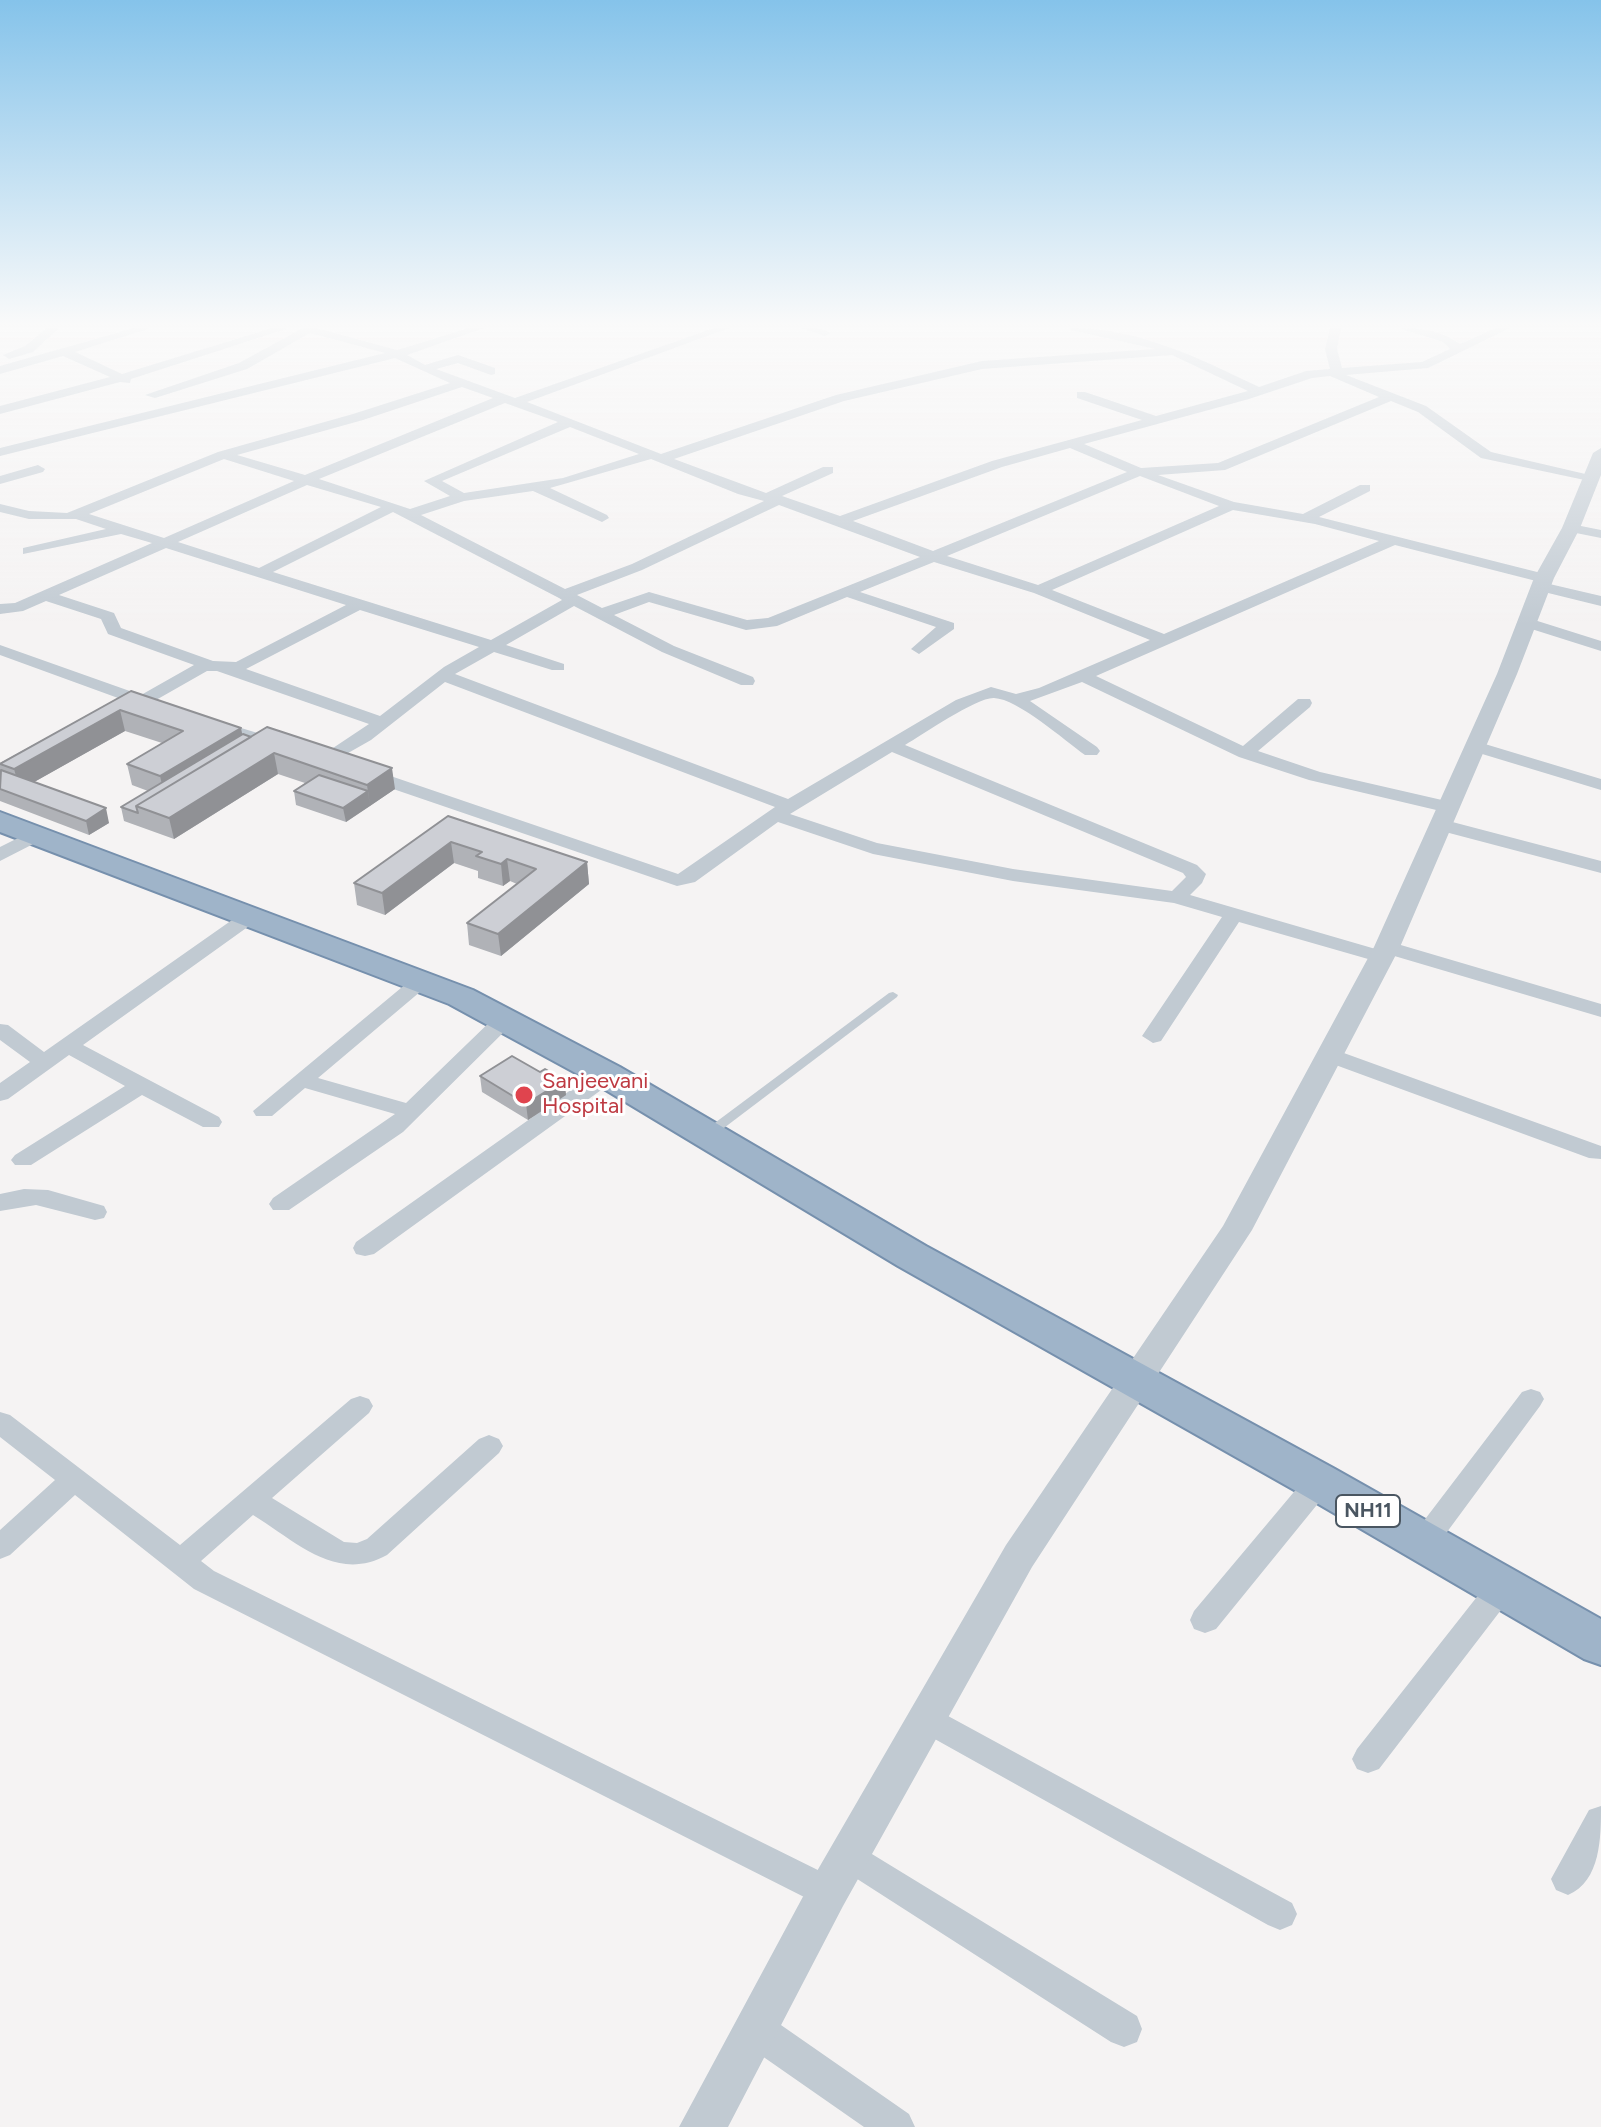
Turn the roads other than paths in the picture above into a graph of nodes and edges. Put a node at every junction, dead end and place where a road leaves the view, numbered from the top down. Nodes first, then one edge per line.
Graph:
1 (101, 427) edge
2 (322, 427) edge
3 (439, 427) edge
4 (558, 427) edge
5 (584, 427) edge
6 (748, 427) edge
7 (1127, 427) edge
8 (1317, 427) edge
9 (1447, 427) edge
10 (1070, 443) junction
11 (0, 452) edge
12 (223, 455) junction
13 (658, 456) junction
14 (38, 469) dead end
15 (828, 470) dead end
16 (1139, 472) junction
17 (1595, 474) edge
18 (0, 480) edge
19 (303, 480) junction
20 (538, 488) junction
21 (1365, 488) dead end
22 (462, 497) junction
23 (773, 498) junction
24 (393, 506) junction
25 (1231, 506) junction
26 (0, 508) edge
27 (410, 514) junction
28 (77, 515) junction
29 (602, 518) dead end
30 (1305, 518) junction
31 (842, 520) junction
32 (1571, 528) junction
33 (123, 529) junction
34 (1601, 534) edge
35 (1393, 540) junction
36 (164, 542) junction
37 (28, 551) dead end
38 (931, 556) junction
39 (262, 572) junction
40 (1542, 583) junction
41 (1039, 590) junction
42 (846, 592) junction
43 (45, 596) junction
44 (569, 598) junction
45 (1601, 601) edge
46 (361, 603) junction
47 (0, 609) edge
48 (600, 614) junction
49 (1528, 623) junction
50 (1166, 641) junction
51 (495, 646) junction
52 (1601, 646) edge
53 (919, 649) dead end
54 (0, 650) edge
55 (209, 665) junction
56 (558, 667) dead end
57 (229, 668) junction
58 (443, 675) junction
59 (1083, 676) junction
60 (747, 681) dead end
61 (1016, 699) junction
62 (141, 701) junction
63 (1304, 703) dead end
64 (170, 710) edge
65 (116, 716) edge
66 (198, 719) edge
67 (383, 723) junction
68 (892, 746) junction
69 (1475, 746) junction
70 (1091, 751) dead end
71 (1245, 753) junction
72 (328, 761) junction
73 (1601, 785) edge
74 (782, 810) junction
75 (1445, 816) junction
76 (0, 821) edge
77 (36, 835) junction
78 (0, 855) edge
79 (1601, 867) edge
80 (1176, 897) junction
81 (1234, 914) junction
82 (249, 917) junction
83 (1385, 952) junction
84 (420, 982) junction
85 (893, 995) dead end
86 (1601, 1011) edge
87 (506, 1019) junction
88 (0, 1030) edge
89 (1153, 1036) dead end
90 (68, 1046) junction
91 (1330, 1055) junction
92 (45, 1063) junction
93 (607, 1075) junction
94 (301, 1080) junction
95 (142, 1085) junction
96 (0, 1094) edge
97 (264, 1111) dead end
98 (412, 1112) junction
99 (211, 1122) dead end
100 (706, 1135) junction
101 (1597, 1153) dead end
102 (23, 1160) dead end
103 (0, 1203) edge
104 (281, 1204) dead end
105 (95, 1212) dead end
106 (365, 1248) dead end
107 (1134, 1380) junction
108 (1531, 1399) dead end
109 (360, 1406) dead end
110 (0, 1422) edge
111 (489, 1446) dead end
112 (74, 1479) junction
113 (1319, 1482) junction
114 (252, 1500) junction
115 (1423, 1543) junction
116 (0, 1547) edge
117 (180, 1562) junction
118 (1501, 1588) junction
119 (1205, 1620) dead end
120 (1601, 1644) edge
121 (926, 1718) junction
122 (1368, 1759) dead end
123 (1601, 1821) edge
124 (849, 1855) junction
125 (1568, 1879) dead end
126 (828, 1892) junction
127 (1280, 1914) dead end
128 (755, 2029) junction
129 (1124, 2029) dead end
130 (703, 2127) edge
131 (896, 2127) edge

1 - 11 street
2 - 12 street
3 - 19 street
4 - 22 street
5 - 13 street
6 - 13 street
7 - 10 street
8 - 16 street
9 - 17 street
10 - 16 street
10 - 31 street
12 - 19 street
12 - 28 street
13 - 20 street
13 - 23 street
14 - 18 street
15 - 23 street
16 - 25 street
16 - 38 street
17 - 32 street
19 - 24 street
19 - 36 street
20 - 22 street
20 - 29 street
21 - 30 street
22 - 27 street
23 - 31 street
23 - 44 street
24 - 27 street
24 - 39 street
25 - 30 street
25 - 41 street
26 - 28 street
27 - 44 street
28 - 33 street
30 - 35 street
31 - 38 street
32 - 34 street
32 - 40 street
33 - 36 street
33 - 37 street
35 - 40 street
35 - 50 street
36 - 39 street
36 - 43 street
38 - 41 street
38 - 42 street
39 - 46 street
40 - 45 street
40 - 49 street
41 - 50 street
42 - 48 street
42 - 53 street
43 - 47 street
43 - 55 street
44 - 48 street
44 - 51 street
46 - 51 street
46 - 57 street
48 - 60 street
49 - 52 street
49 - 69 street
50 - 59 street
51 - 56 street
51 - 58 street
54 - 62 street
55 - 57 street
55 - 62 street
57 - 67 street
58 - 67 street
58 - 74 street
59 - 61 street
59 - 71 street
61 - 68 street
61 - 70 street
62 - 64 street
62 - 65 street
63 - 71 street
66 - 72 street
67 - 72 street
68 - 74 street
68 - 80 street
69 - 73 street
69 - 75 street
71 - 75 street
72 - 74 street
74 - 80 street
75 - 79 street
75 - 83 street
76 - 77 highway, NH11
77 - 78 street
77 - 82 highway, NH11
80 - 81 street
81 - 83 street
81 - 89 street
82 - 84 highway, NH11
82 - 90 street
83 - 86 street
83 - 91 street
84 - 87 highway, NH11
84 - 94 street
85 - 100 lane
87 - 93 highway, NH11
87 - 98 street
88 - 92 street
90 - 92 street
90 - 95 street
91 - 101 street
91 - 107 street
92 - 96 street
93 - 100 highway, NH11
93 - 106 street
94 - 97 street
94 - 98 street
95 - 99 street
95 - 102 street
98 - 104 street
100 - 107 highway, NH11
103 - 105 street
107 - 113 highway, NH11
107 - 121 street
108 - 115 street
109 - 114 street
110 - 112 street
111 - 114 street
112 - 116 street
112 - 117 street
113 - 115 highway, NH11
113 - 119 street
114 - 117 street
115 - 118 highway, NH11
117 - 126 street
118 - 120 highway, NH11
118 - 122 street
121 - 124 street
121 - 127 street
123 - 125 street
124 - 126 street
124 - 129 street
126 - 128 street
128 - 130 street
128 - 131 street

